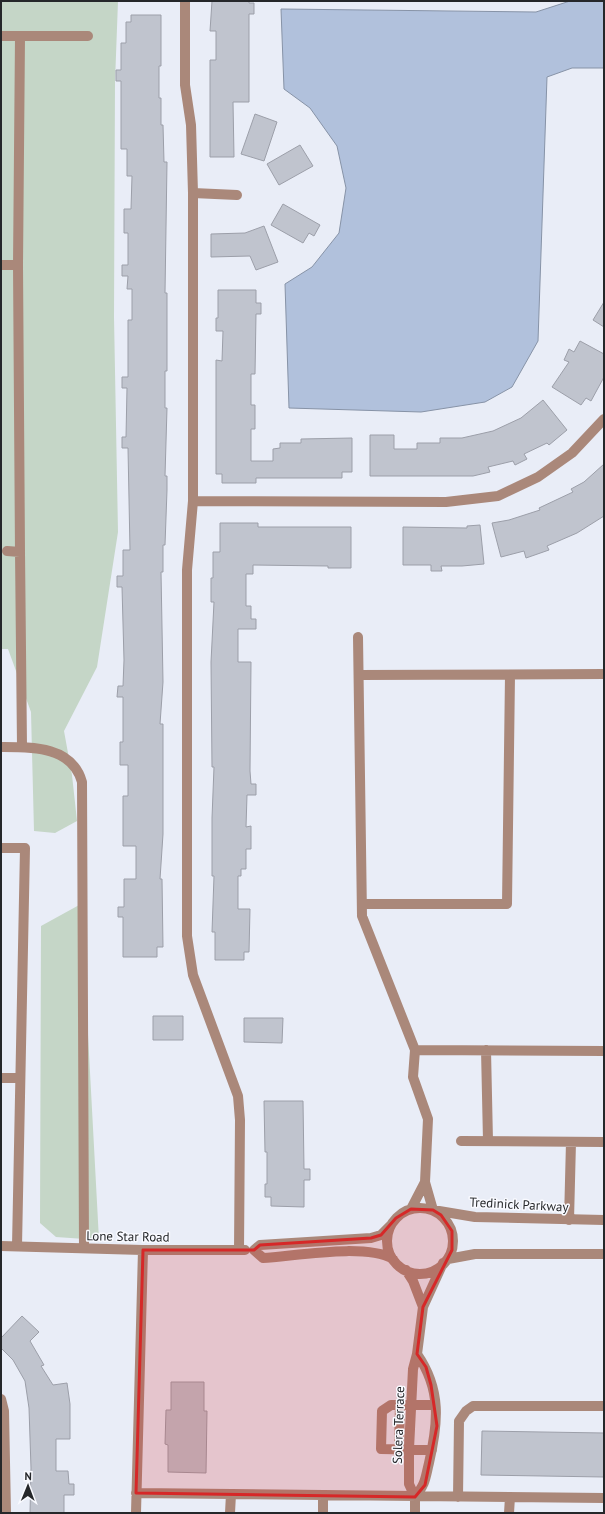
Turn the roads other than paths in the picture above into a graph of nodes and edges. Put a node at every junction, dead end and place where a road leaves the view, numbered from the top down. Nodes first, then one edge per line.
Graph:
1 (185, 1) edge
2 (1, 36) edge
3 (88, 36) dead end
4 (20, 37) junction
5 (193, 193) junction
6 (237, 195) dead end
7 (1, 265) edge
8 (18, 265) junction
9 (604, 419) edge
10 (193, 501) junction
11 (7, 551) dead end
12 (20, 552) junction
13 (358, 638) dead end
14 (510, 674) junction
15 (604, 674) edge
16 (359, 675) junction
17 (1, 747) edge
18 (22, 747) junction
19 (1, 848) edge
20 (362, 904) junction
21 (415, 1050) junction
22 (486, 1050) junction
23 (604, 1051) edge
24 (1, 1078) edge
25 (20, 1078) junction
26 (461, 1141) dead end
27 (488, 1141) junction
28 (571, 1142) junction
29 (604, 1142) edge
30 (426, 1182) junction
31 (411, 1209) junction
32 (433, 1210) junction
33 (569, 1220) junction
34 (604, 1220) edge
35 (391, 1225) junction
36 (1, 1246) edge
37 (16, 1246) junction
38 (84, 1248) junction
39 (143, 1250) junction
40 (239, 1250) junction
41 (254, 1250) junction
42 (604, 1254) edge
43 (393, 1259) junction
44 (446, 1261) junction
45 (406, 1270) junction
46 (423, 1307) junction
47 (417, 1354) junction
48 (1, 1399) edge
49 (400, 1404) junction
50 (412, 1404) junction
51 (436, 1405) junction
52 (604, 1406) edge
53 (399, 1449) junction
54 (409, 1449) junction
55 (432, 1450) junction
56 (136, 1493) junction
57 (231, 1494) junction
58 (323, 1495) junction
59 (416, 1497) junction
60 (458, 1497) junction
61 (510, 1497) junction
62 (604, 1498) edge
63 (6, 1513) edge
64 (136, 1513) edge
65 (230, 1513) edge
66 (323, 1513) edge
67 (415, 1513) edge
68 (509, 1513) edge

1 - 5 street
2 - 4 street
3 - 4 street
4 - 8 street
5 - 6 street
5 - 10 street
7 - 8 street
8 - 12 street
9 - 10 street
10 - 40 street
11 - 12 street
12 - 18 street
13 - 16 street
14 - 15 street
14 - 16 street
14 - 20 street
16 - 20 street
17 - 18 street
18 - 38 street
19 - 25 street
20 - 21 street
21 - 22 street
21 - 30 street
22 - 23 street
22 - 27 street
24 - 25 street
25 - 37 street
26 - 27 street
27 - 28 street
28 - 29 street
28 - 33 street
30 - 31 street
30 - 32 street
31 - 32 street
31 - 35 street
32 - 33 street, Tredinick Parkway
32 - 44 street
33 - 34 street, Tredinick Parkway
35 - 41 street, Lone Star Road
35 - 43 street
36 - 37 street, Lone Star Road
37 - 38 street, Lone Star Road
38 - 39 street, Lone Star Road
39 - 40 street, Lone Star Road
39 - 56 street
40 - 41 street, Lone Star Road
41 - 43 street, Lone Star Road
42 - 44 street
43 - 45 street
44 - 45 street
44 - 46 street, Solera Terrace
45 - 46 street, Solera Terrace
46 - 47 street, Solera Terrace
47 - 50 street, Solera Terrace
47 - 51 street, Solera Terrace
48 - 63 street
49 - 50 street
49 - 53 street
49 - 53 street
50 - 51 street
50 - 54 street, Solera Terrace
51 - 55 street, Solera Terrace
52 - 60 street
53 - 54 street
54 - 55 street
54 - 59 street, Solera Terrace
55 - 59 street, Solera Terrace
56 - 57 street
56 - 64 street
57 - 58 street
57 - 65 street
58 - 59 street
58 - 66 street
59 - 60 street
59 - 67 street, Solera Terrace
60 - 61 street
61 - 62 street
61 - 68 street

